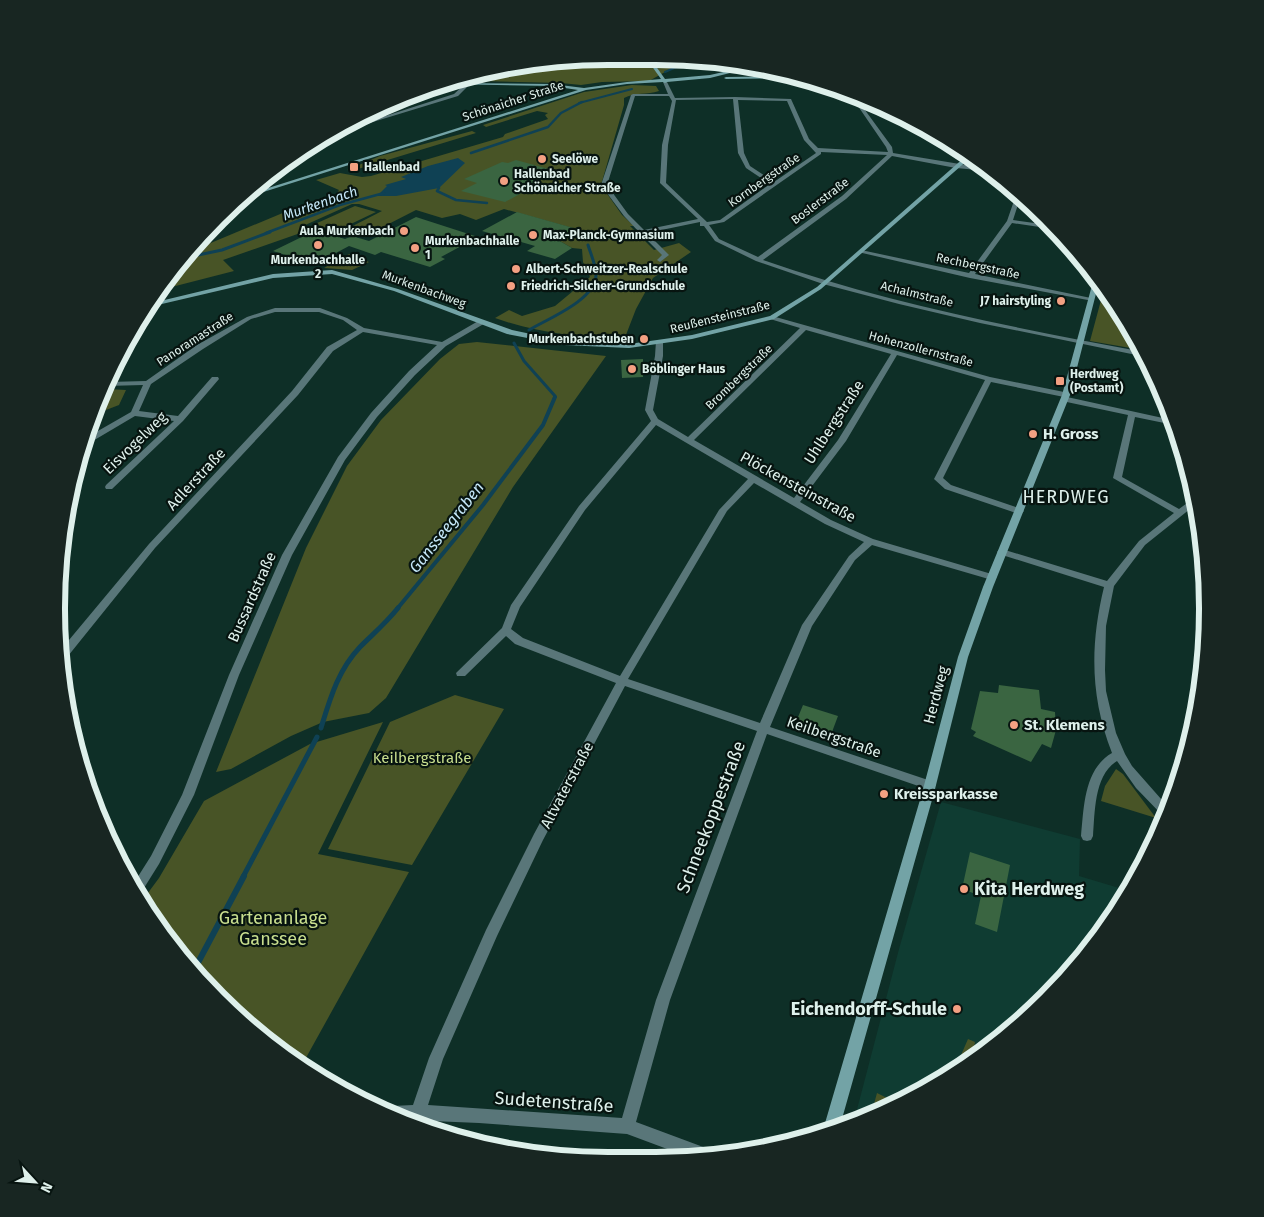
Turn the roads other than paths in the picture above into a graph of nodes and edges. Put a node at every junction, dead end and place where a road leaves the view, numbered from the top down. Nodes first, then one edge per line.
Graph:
1 (653, 65) edge
2 (735, 71) edge
3 (717, 76) junction
4 (771, 77) edge
5 (665, 82) junction
6 (472, 83) edge
7 (468, 84) edge
8 (560, 85) junction
9 (586, 89) junction
10 (573, 93) junction
11 (673, 97) junction
12 (735, 98) junction
13 (858, 104) edge
14 (360, 125) edge
15 (816, 150) junction
16 (891, 154) junction
17 (962, 161) edge
18 (956, 165) junction
19 (972, 168) edge
20 (775, 185) junction
21 (258, 193) edge
22 (1016, 202) edge
23 (702, 222) junction
24 (1010, 222) junction
25 (1042, 226) edge
26 (644, 232) junction
27 (601, 240) dead end
28 (861, 252) junction
29 (660, 260) dead end
30 (758, 260) junction
31 (970, 276) junction
32 (826, 283) junction
33 (1094, 288) edge
34 (1091, 300) junction
35 (160, 303) edge
36 (772, 318) junction
37 (483, 322) junction
38 (804, 328) junction
39 (362, 330) junction
40 (659, 343) junction
41 (1079, 343) junction
42 (443, 344) junction
43 (1135, 353) edge
44 (894, 354) junction
45 (215, 378) dead end
46 (990, 379) junction
47 (148, 383) junction
48 (114, 384) edge
49 (1065, 397) junction
50 (134, 413) junction
51 (1132, 414) junction
52 (180, 419) junction
53 (1165, 421) edge
54 (655, 422) junction
55 (93, 437) edge
56 (689, 441) junction
57 (754, 478) junction
58 (109, 487) dead end
59 (795, 503) junction
60 (1189, 505) edge
61 (1019, 510) junction
62 (1178, 512) junction
63 (870, 541) junction
64 (1002, 552) junction
65 (992, 577) junction
66 (1109, 585) junction
67 (506, 630) junction
68 (67, 650) edge
69 (460, 674) dead end
70 (622, 681) junction
71 (763, 729) junction
72 (1119, 754) junction
73 (930, 785) junction
74 (1161, 807) edge
75 (1087, 836) dead end
76 (140, 884) edge
77 (418, 1112) junction
78 (406, 1113) edge
79 (833, 1122) edge
80 (627, 1126) junction
81 (692, 1151) edge

1 - 5 street
2 - 3 street
3 - 4 street, Schönaicher Straße
3 - 5 street, Schönaicher Straße
5 - 9 street, Schönaicher Straße
5 - 11 street
6 - 8 street
7 - 14 street
8 - 9 street
8 - 10 street
9 - 10 street, Schönaicher Straße
10 - 21 street, Schönaicher Straße
11 - 12 street
11 - 23 street, Achalmstraße
11 - 26 street
12 - 15 street
12 - 20 street
13 - 16 street
15 - 16 street, Kornbergstraße
15 - 20 street, Kornbergstraße
16 - 18 street, Kornbergstraße
16 - 30 street, Boslerstraße
17 - 18 street, Reußensteinstraße
18 - 19 street, Kornbergstraße
18 - 28 street, Reußensteinstraße
20 - 23 street, Kornbergstraße
22 - 24 street
23 - 26 street
23 - 30 street, Achalmstraße
24 - 25 street
24 - 31 street
26 - 27 street
26 - 29 street
28 - 31 street, Rechbergstraße
28 - 32 street, Reußensteinstraße
30 - 32 street, Achalmstraße
31 - 34 street, Rechbergstraße
32 - 36 street, Reußensteinstraße
32 - 41 street, Achalmstraße
33 - 34 street, Herdweg
34 - 41 street, Herdweg
35 - 37 street, Murkenbachweg
36 - 38 street, Hohenzollernstraße
36 - 40 street, Reußensteinstraße
37 - 40 street, Reußensteinstraße
37 - 42 street
38 - 44 street, Hohenzollernstraße
38 - 56 street, Brombergstraße
39 - 42 street, Panoramastraße
39 - 47 street, Panoramastraße
39 - 68 street, Adlerstraße
40 - 54 street
41 - 43 street, Achalmstraße
41 - 49 street, Herdweg
42 - 76 street, Bussardstraße
44 - 46 street, Hohenzollernstraße
44 - 59 street, Uhlbergstraße
45 - 52 street, Eisvogelweg
46 - 49 street, Hohenzollernstraße
46 - 61 street
47 - 48 street, Panoramastraße
47 - 50 street, Panoramastraße
49 - 51 street, Hohenzollernstraße
49 - 61 street, Herdweg
50 - 52 street, Eisvogelweg
50 - 55 street
51 - 53 street, Hohenzollernstraße
51 - 62 street
52 - 58 street, Eisvogelweg
54 - 56 street, Plöckensteinstraße
54 - 67 street
56 - 57 street, Plöckensteinstraße
57 - 59 street, Plöckensteinstraße
57 - 70 street, Altvaterstraße
59 - 63 street, Plöckensteinstraße
60 - 62 street
61 - 64 street, Herdweg
62 - 66 street
63 - 65 street, Plöckensteinstraße
63 - 71 street, Schneekoppestraße
64 - 65 street, Herdweg
64 - 66 street
65 - 73 street, Herdweg
66 - 72 street
67 - 69 street
67 - 70 street, Keilbergstraße
70 - 71 street, Keilbergstraße
70 - 77 street, Altvaterstraße
71 - 73 street, Keilbergstraße
71 - 80 street, Schneekoppestraße
72 - 74 street
72 - 75 street
73 - 79 street, Herdweg
77 - 78 street, Sudetenstraße
77 - 80 street, Sudetenstraße
80 - 81 street, Sudetenstraße

